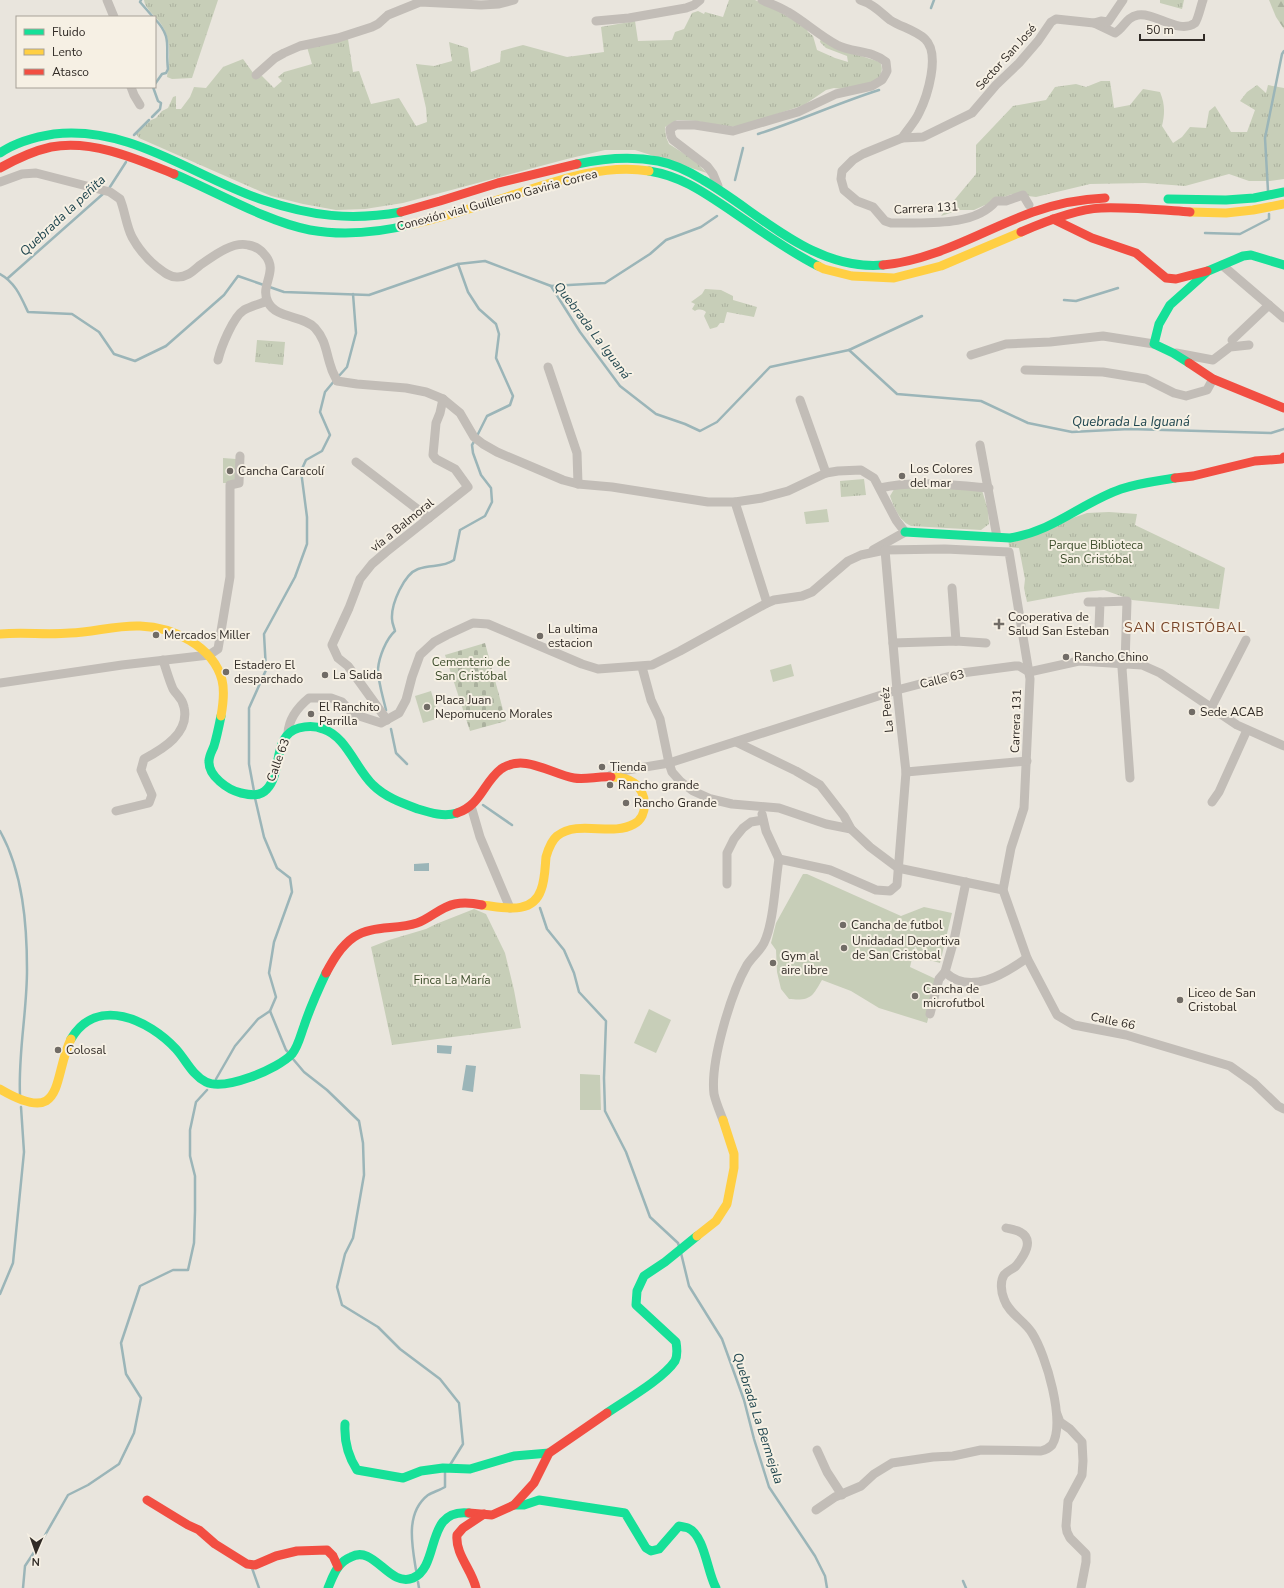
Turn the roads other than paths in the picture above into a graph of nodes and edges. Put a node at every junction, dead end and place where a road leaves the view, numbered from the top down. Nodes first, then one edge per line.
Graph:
1 (107, 0) edge
2 (514, 0) edge
3 (700, 0) edge
4 (762, 0) edge
5 (860, 0) edge
6 (1123, 0) edge
7 (1203, 0) edge
8 (114, 16) edge
9 (596, 21) dead end
10 (1094, 23) junction
11 (256, 75) dead end
12 (131, 88) edge
13 (140, 105) dead end
14 (902, 138) junction
15 (0, 153) edge
16 (0, 168) edge
17 (0, 182) edge
18 (719, 188) junction
19 (1284, 192) edge
20 (1117, 198) dead end
21 (1160, 199) dead end
22 (1284, 204) edge
23 (1029, 205) dead end
24 (1053, 219) junction
25 (1222, 265) junction
26 (1284, 265) edge
27 (1208, 271) junction
28 (267, 301) junction
29 (1269, 305) junction
30 (1284, 318) edge
31 (1232, 340) dead end
32 (1154, 344) junction
33 (1249, 345) dead end
34 (1173, 353) junction
35 (971, 355) dead end
36 (218, 360) dead end
37 (548, 367) dead end
38 (1025, 370) dead end
39 (1213, 379) junction
40 (443, 399) junction
41 (800, 400) dead end
42 (1284, 407) edge
43 (980, 445) dead end
44 (240, 456) dead end
45 (1283, 459) edge
46 (356, 462) dead end
47 (826, 473) junction
48 (578, 484) junction
49 (880, 488) junction
50 (989, 488) junction
51 (735, 502) junction
52 (429, 518) junction
53 (905, 532) junction
54 (945, 533) junction
55 (997, 537) junction
56 (945, 549) junction
57 (885, 550) junction
58 (861, 555) junction
59 (952, 588) dead end
60 (1088, 602) dead end
61 (1100, 602) junction
62 (766, 603) junction
63 (1099, 628) dead end
64 (0, 634) edge
65 (1246, 640) dead end
66 (956, 641) junction
67 (893, 643) junction
68 (986, 643) dead end
69 (209, 655) junction
70 (163, 660) junction
71 (1125, 664) junction
72 (642, 667) junction
73 (1029, 672) junction
74 (0, 683) edge
75 (897, 690) junction
76 (1210, 708) junction
77 (387, 720) junction
78 (1247, 730) junction
79 (288, 733) junction
80 (736, 742) junction
81 (1284, 746) edge
82 (1027, 762) junction
83 (668, 763) junction
84 (906, 772) junction
85 (609, 776) junction
86 (1130, 778) dead end
87 (1212, 802) dead end
88 (471, 806) junction
89 (760, 806) junction
90 (116, 811) dead end
91 (763, 820) junction
92 (851, 828) junction
93 (779, 859) junction
94 (898, 868) junction
95 (966, 882) junction
96 (727, 884) dead end
97 (1003, 890) junction
98 (510, 908) junction
99 (1027, 958) junction
100 (945, 972) junction
101 (930, 1014) dead end
102 (0, 1089) edge
103 (1284, 1109) edge
104 (723, 1120) joint
105 (1006, 1228) dead end
106 (1055, 1407) junction
107 (345, 1424) dead end
108 (817, 1450) dead end
109 (549, 1453) junction
110 (842, 1495) junction
111 (147, 1500) dead end
112 (514, 1505) junction
113 (816, 1510) dead end
114 (484, 1514) junction
115 (338, 1567) junction
116 (328, 1588) edge
117 (476, 1588) edge
118 (716, 1588) edge
119 (1082, 1588) edge

1 - 8 street
2 - 11 street
3 - 9 street
4 - 18 street
5 - 14 street
6 - 10 street, Sector San José
7 - 10 street
10 - 14 street, Sector San José
12 - 13 street
14 - 23 street, Carrera 131
15 - 18 main road, Conexión vial Guillermo Gaviria Correa
16 - 24 main road, Conexión vial Guillermo Gaviria Correa
17 - 28 street
18 - 20 main road, Conexión vial Guillermo Gaviria Correa
19 - 21 main road
22 - 24 main road, Conexión vial Guillermo Gaviria Correa
24 - 27 main road
25 - 26 main road
25 - 27 main road
25 - 29 street
27 - 32 main road
28 - 36 street
28 - 40 street
29 - 30 street
29 - 31 street
32 - 34 main road
32 - 35 street
33 - 34 street
34 - 39 main road
37 - 48 street
38 - 39 street
39 - 42 main road
40 - 48 street
40 - 52 street, vía a Balmoral
41 - 47 street
43 - 50 street
44 - 69 street
45 - 55 main road
46 - 52 street
47 - 49 street
47 - 51 street
48 - 51 street
49 - 50 street
49 - 53 street
50 - 55 street
51 - 62 street
52 - 77 street, vía a Balmoral
53 - 54 main road
53 - 58 street
54 - 55 main road
54 - 56 street
56 - 57 street
56 - 73 street, Carrera 131
57 - 58 street
57 - 67 street, La Peréz
58 - 62 street
59 - 66 street
60 - 61 street
61 - 63 street
61 - 71 street
62 - 72 street
64 - 69 main road, Calle 63
65 - 76 street
66 - 67 street
66 - 68 street
67 - 75 street, La Peréz
69 - 70 street
69 - 79 main road, Calle 63
70 - 74 street
70 - 90 street
71 - 73 street, Calle 63
71 - 76 street, Calle 63
71 - 86 street
72 - 77 street
72 - 83 street
73 - 75 street, Calle 63
73 - 82 street, Carrera 131
75 - 80 street, Calle 63
75 - 84 street, La Peréz
76 - 78 street, Calle 63
77 - 79 street
78 - 81 street, Calle 63
78 - 87 street
79 - 88 main road, Calle 63
80 - 83 street, Calle 63
80 - 92 street
82 - 84 street
82 - 97 street, Carrera 131
83 - 85 street, Calle 63
83 - 89 street
84 - 94 street, La Peréz
85 - 88 main road, Calle 63
85 - 98 main road, Calle 63
88 - 98 street
89 - 91 street
89 - 92 street
91 - 93 street
91 - 96 street
92 - 94 street
93 - 94 street, La Peréz
93 - 104 street
94 - 95 street
95 - 97 street
95 - 100 street
97 - 99 street, Calle 66
98 - 102 main road
99 - 100 street
99 - 103 street, Calle 66
100 - 101 street
104 - 109 main road
105 - 106 street
106 - 110 street
106 - 119 street
107 - 109 main road
108 - 110 street
109 - 112 main road
110 - 113 street
111 - 115 main road
112 - 114 main road
112 - 118 main road
114 - 115 main road
114 - 117 main road
115 - 116 main road

